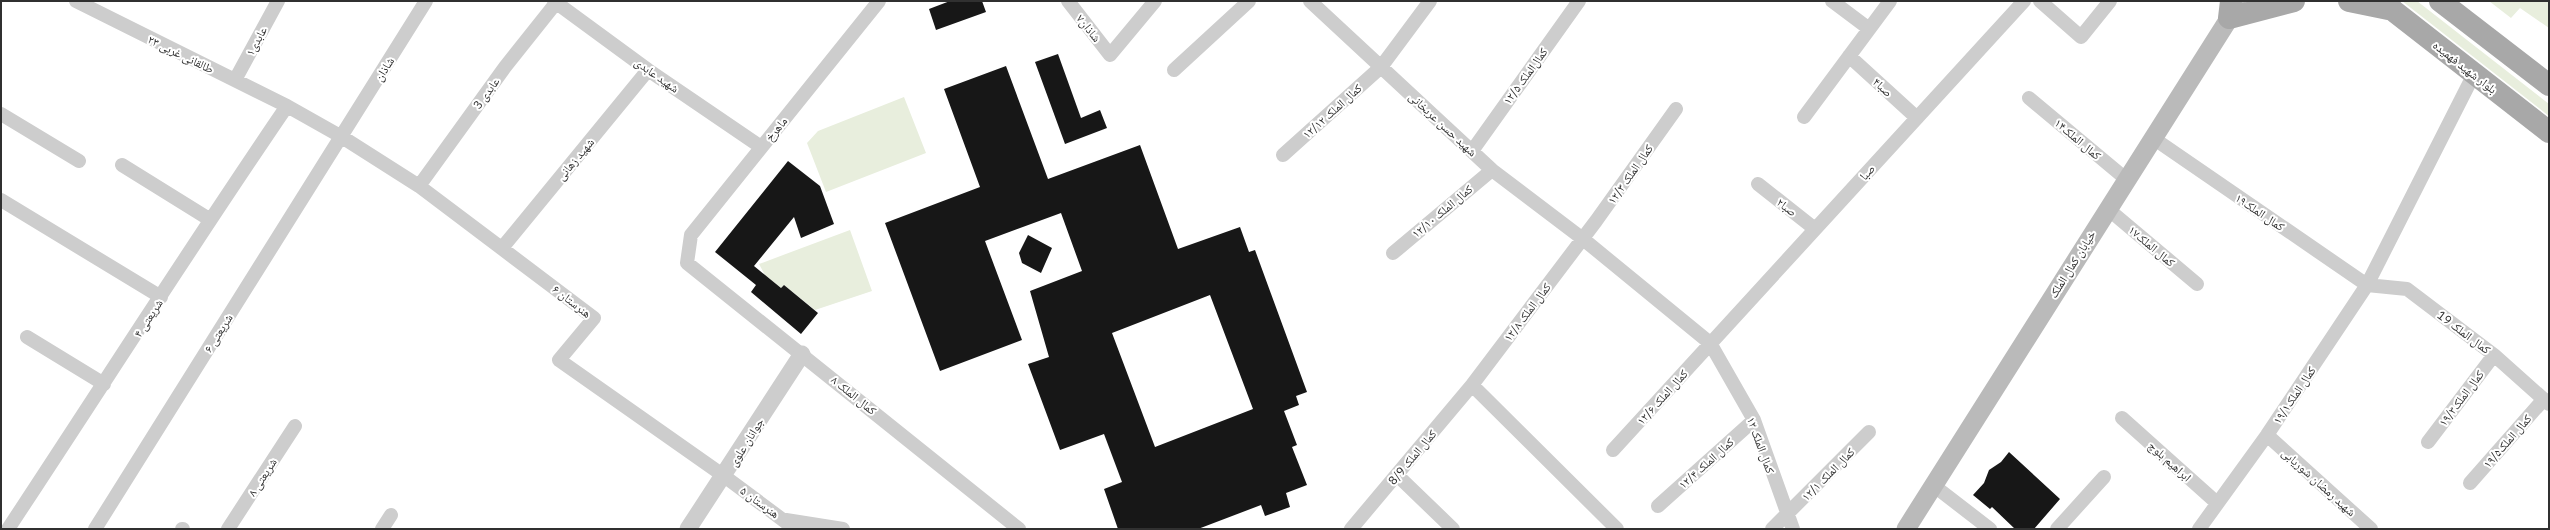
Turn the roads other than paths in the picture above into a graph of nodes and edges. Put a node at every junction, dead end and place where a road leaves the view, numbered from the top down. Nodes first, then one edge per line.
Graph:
1 (76, 1) edge
2 (278, 1) edge
3 (426, 1) edge
4 (879, 1) edge
5 (1068, 1) edge
6 (1155, 1) edge
7 (1249, 1) edge
8 (1310, 1) edge
9 (1430, 1) edge
10 (1579, 1) edge
11 (1832, 1) edge
12 (1890, 1) edge
13 (2024, 1) edge
14 (2040, 1) edge
15 (2110, 1) edge
16 (2294, 1) edge
17 (2349, 1) edge
18 (2440, 1) edge
19 (555, 2) edge
20 (2387, 6) edge
21 (2233, 7) edge
22 (1868, 28) junction
23 (1850, 56) junction
24 (1381, 67) junction
25 (648, 70) junction
26 (1174, 70) dead end
27 (2474, 74) junction
28 (235, 80) junction
29 (2549, 85) edge
30 (2029, 98) dead end
31 (287, 106) junction
32 (1676, 109) dead end
33 (1, 114) edge
34 (1804, 117) dead end
35 (1917, 118) junction
36 (2549, 132) edge
37 (342, 137) junction
38 (2153, 138) junction
39 (761, 147) junction
40 (1472, 151) junction
41 (1283, 155) dead end
42 (79, 162) dead end
43 (122, 165) dead end
44 (1492, 170) junction
45 (2126, 179) junction
46 (1758, 184) dead end
47 (419, 186) junction
48 (1, 200) edge
49 (2108, 209) junction
50 (209, 219) junction
51 (1815, 229) junction
52 (1582, 239) junction
53 (502, 248) junction
54 (1393, 253) dead end
55 (687, 263) joint
56 (2197, 284) dead end
57 (2367, 285) junction
58 (161, 297) junction
59 (27, 337) dead end
60 (1710, 344) junction
61 (802, 354) junction
62 (2494, 355) junction
63 (104, 384) junction
64 (1472, 385) junction
65 (2546, 401) edge
66 (2122, 418) dead end
67 (1754, 420) junction
68 (295, 426) dead end
69 (1869, 432) dead end
70 (2267, 435) junction
71 (2428, 442) dead end
72 (1613, 450) dead end
73 (1397, 475) junction
74 (724, 476) junction
75 (2104, 477) dead end
76 (2470, 483) dead end
77 (1933, 485) junction
78 (2217, 504) junction
79 (1658, 506) dead end
80 (391, 515) dead end
81 (1786, 516) junction
82 (790, 524) edge
83 (8, 529) edge
84 (95, 529) edge
85 (228, 529) edge
86 (382, 529) edge
87 (688, 529) edge
88 (843, 529) edge
89 (1019, 529) edge
90 (1351, 529) edge
91 (1453, 529) edge
92 (1617, 529) edge
93 (1772, 529) edge
94 (1793, 529) edge
95 (1906, 529) edge
96 (1990, 529) edge
97 (2057, 529) edge
98 (2199, 529) edge
99 (2371, 529) edge

1 - 28 street, طالقانی غربی ۲۳
2 - 28 street, عابدی۱
3 - 37 street, شاذان
4 - 39 street, ماهرخ
5 - 6 street, شاذان۷
7 - 26 street
8 - 24 street, شهید حسن عربخانی
9 - 24 street, کمال الملک ۱۲/۱۲
10 - 40 street, کمال‌الملک ۱۲/۵
11 - 22 street
12 - 22 street
13 - 35 street, صبا
14 - 15 street
16 - 21 main road
17 - 20 main road
18 - 29 main road
19 - 25 street, شهید عابدی
19 - 47 street, عابدی 3
20 - 27 main road, بلوار شهید فهمیده
21 - 38 main road, خیابان کمال الملک
22 - 23 street
23 - 34 street
23 - 35 street, صبا۴
24 - 40 street, شهید حسن عربخانی
24 - 41 street, کمال الملک ۱۲/۱۲
25 - 39 street, شهید عابدی
25 - 53 street, شهید زهانی
27 - 36 main road, بلوار شهید فهمیده
27 - 57 street, کمال الملک۱۹/۱
28 - 31 street, طالقانی غربی ۲۳
30 - 45 street, کمال الملک۱۴
31 - 37 street, طالقانی غربی ۲۳
31 - 50 street, شریعتی ۴
32 - 52 street, کمال الملک ۱۲/۳
33 - 42 street
35 - 51 street, صبا
37 - 47 street, هنرستان ۶
37 - 84 street, شریعتی ۶
38 - 45 main road, خیابان کمال الملک
38 - 57 street, کمال الملک۱۹
39 - 55 street, ماهرخ
40 - 44 street, شهید حسن عربخانی
43 - 50 street
44 - 52 street, شهید حسن عربخانی
44 - 54 street, کمال الملک ۱۲/۱۰
45 - 49 main road, خیابان کمال الملک
46 - 51 street, صبا۲
47 - 53 street, هنرستان ۶
48 - 58 street
49 - 56 street, کمال الملک۱۷
49 - 77 main road, خیابان کمال الملک
50 - 58 street, شریعتی ۴
51 - 60 street, صبا
52 - 60 street, شهید حسن عربخانی
52 - 64 street, کمال الملک ۱۲/۸
53 - 74 street, هنرستان ۶
55 - 61 street, کمال الملک ۸
57 - 62 street, کمال الملک 19
57 - 70 street, کمال الملک۱۹/۱
58 - 63 street, شریعتی ۴
59 - 63 street
60 - 67 street, کمال الملک ۱۲
60 - 72 street, کمال الملک ۱۲/۶
61 - 74 street, جوانان علوی
61 - 89 street, کمال الملک ۸
62 - 65 street, کمال الملک 19
62 - 71 street, کمال الملک۱۹/۳
63 - 83 street, شریعتی ۴
64 - 73 street, کمال الملک 8/9
64 - 92 street
65 - 76 street, کمال الملک۱۹/۵
66 - 78 street, ابراهیم بلوچ
67 - 79 street, کمال الملک ۱۲/۴
67 - 81 street, کمال الملک ۱۲
68 - 85 street, شریعتی ۸
69 - 81 street, کمال الملک ۱۲/۱
70 - 78 street, کمال الملک۱۹/۱
70 - 99 street, شهید رمضان شوریابی
73 - 90 street, کمال الملک 8/9
73 - 91 street
74 - 82 street, هنرستان ۵
74 - 87 street, جوانان علوی
75 - 97 street
77 - 95 main road, خیابان کمال الملک
77 - 96 street
78 - 98 street, کمال الملک۱۹/۱
80 - 86 street
81 - 93 street, کمال الملک ۱۲/۱
81 - 94 street, کمال الملک ۱۲
82 - 88 street

